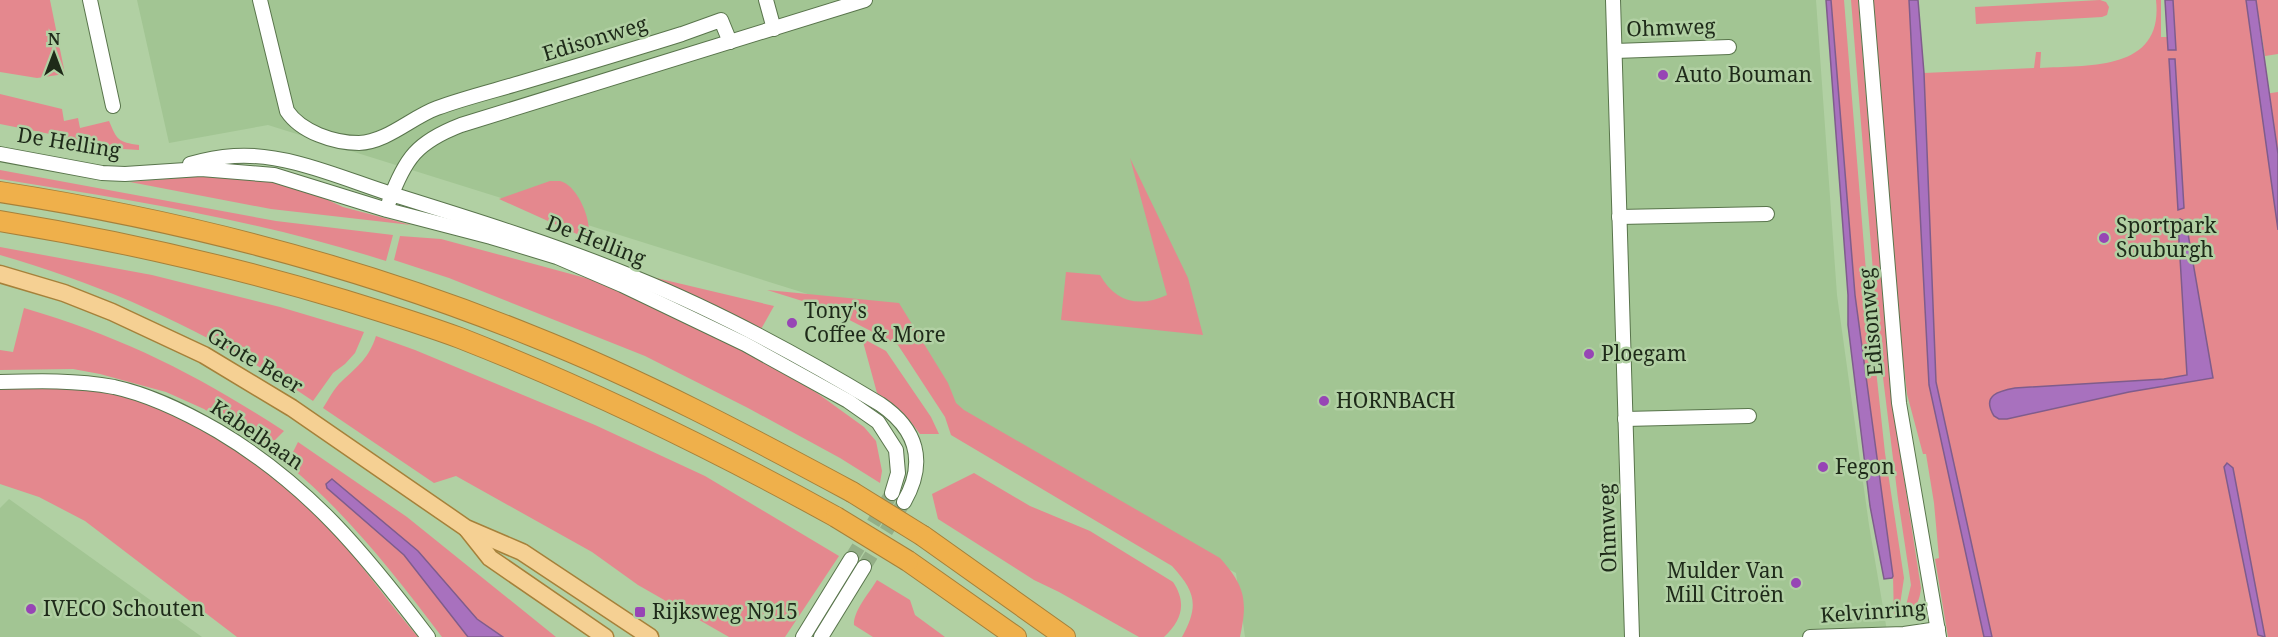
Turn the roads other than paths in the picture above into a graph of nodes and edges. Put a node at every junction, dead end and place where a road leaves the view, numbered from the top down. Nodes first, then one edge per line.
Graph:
1 (90, 0) edge
2 (260, 0) edge
3 (766, 0) edge
4 (865, 0) edge
5 (1613, 0) edge
6 (1866, 0) edge
7 (774, 29) junction
8 (730, 42) junction
9 (1729, 47) dead end
10 (1615, 51) junction
11 (457, 102) junction
12 (113, 106) dead end
13 (461, 125) junction
14 (0, 154) edge
15 (168, 170) junction
16 (0, 192) edge
17 (392, 195) junction
18 (387, 210) junction
19 (1767, 214) dead end
20 (1619, 218) junction
21 (0, 221) edge
22 (0, 274) edge
23 (0, 382) edge
24 (1749, 416) dead end
25 (1625, 418) junction
26 (892, 493) tunnel mouth
27 (904, 502) tunnel mouth
28 (466, 528) junction
29 (851, 559) tunnel mouth
30 (864, 567) tunnel mouth
31 (1939, 633) edge
32 (428, 637) edge
33 (605, 637) edge
34 (650, 637) edge
35 (803, 637) edge
36 (821, 637) edge
37 (1016, 637) edge
38 (1065, 637) edge
39 (1632, 637) edge
40 (1810, 637) edge

1 - 12 street
2 - 11 street, Edisonweg
3 - 7 street
4 - 7 street, Edisonweg
5 - 10 street, Ohmweg
6 - 31 street, Edisonweg
7 - 8 street, Edisonweg
8 - 11 street, Edisonweg
8 - 13 street, Edisonweg
9 - 10 street, Ohmweg
10 - 20 street, Ohmweg
11 - 13 street
13 - 17 street, Edisonweg
14 - 15 street, De Helling
15 - 17 street, De Helling
15 - 18 street, De Helling
16 - 38 highway, bridge
17 - 18 street, Edisonweg
17 - 27 street, De Helling
18 - 26 street, De Helling
19 - 20 street
20 - 25 street, Ohmweg
21 - 37 highway, bridge
22 - 28 main road, Grote Beer
23 - 32 street, Kabelbaan
24 - 25 street
25 - 39 street, Ohmweg
28 - 33 main road, Grote Beer
28 - 34 main road, Grote Beer
29 - 35 street
30 - 36 street
31 - 40 street, Kelvinring

